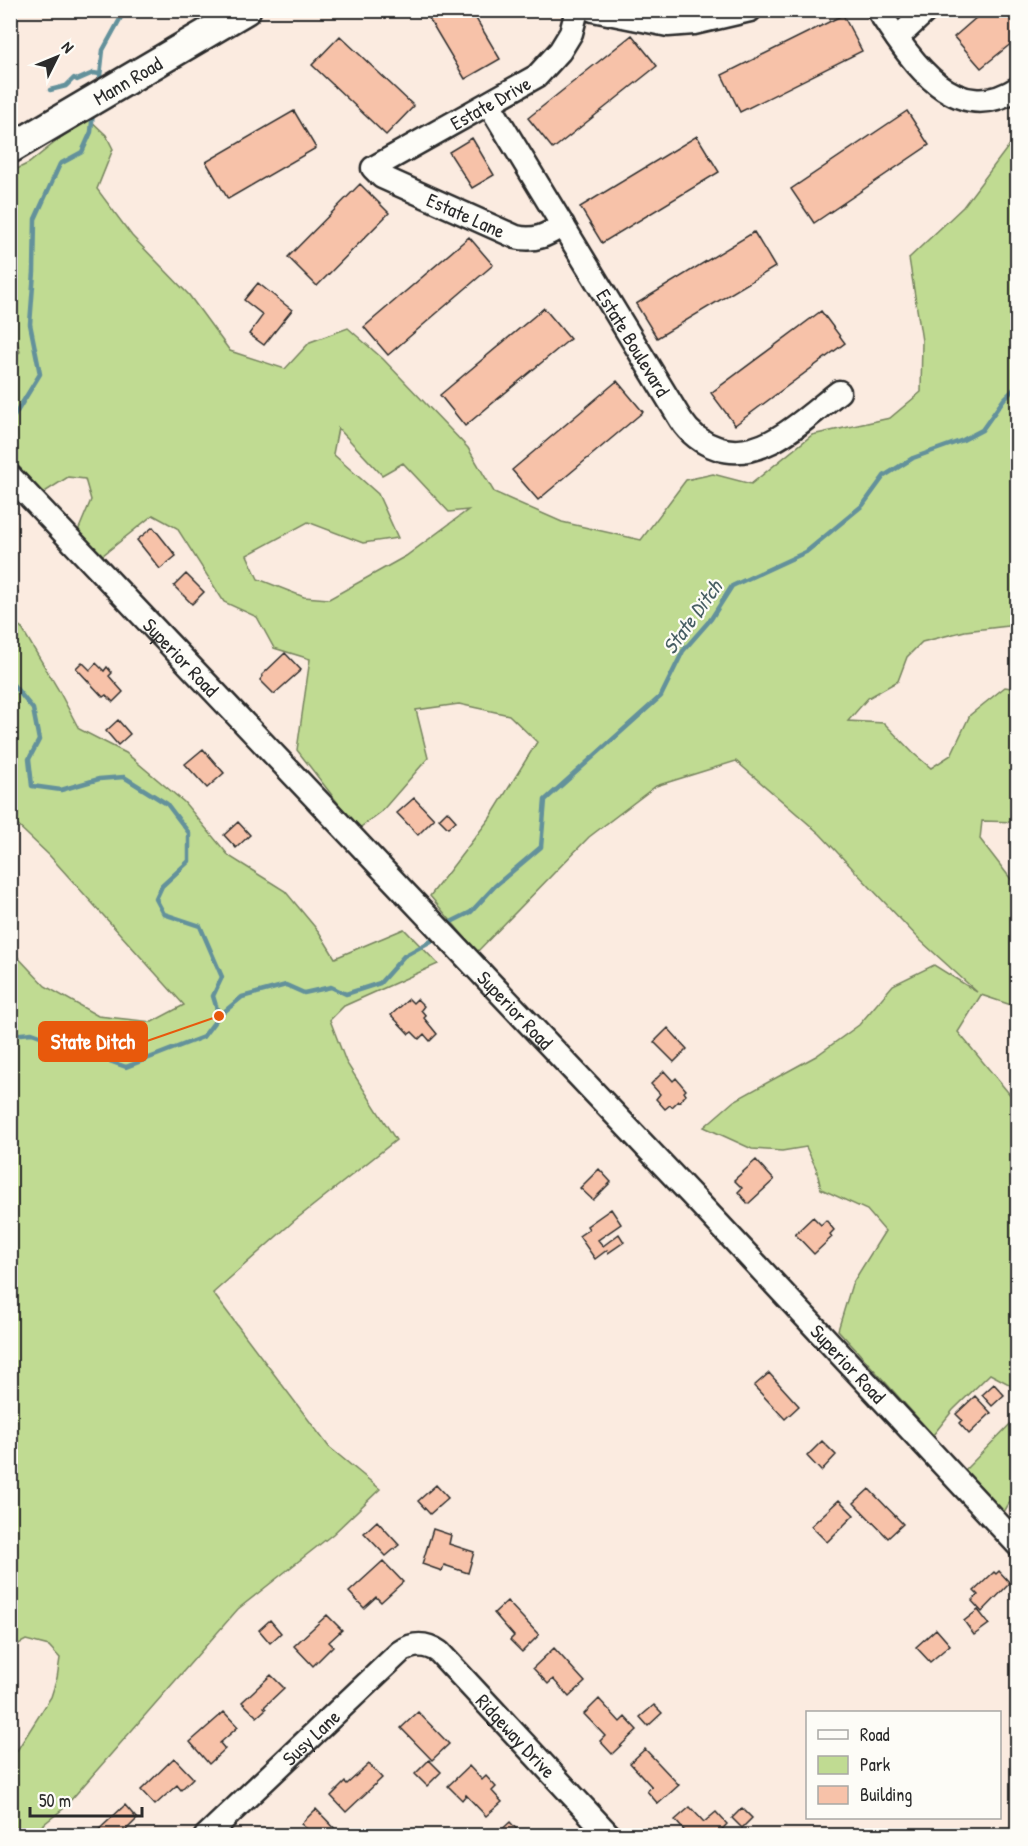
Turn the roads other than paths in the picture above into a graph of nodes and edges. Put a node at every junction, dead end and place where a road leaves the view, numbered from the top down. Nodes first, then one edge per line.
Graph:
1 (246, 10) edge
2 (577, 10) edge
3 (593, 10) edge
4 (750, 10) edge
5 (878, 10) edge
6 (927, 10) edge
7 (897, 38) junction
8 (1017, 88) edge
9 (489, 104) junction
10 (10, 149) edge
11 (373, 168) joint
12 (563, 225) junction
13 (839, 392) dead end
14 (10, 476) edge
15 (1017, 1545) edge
16 (419, 1645) joint
17 (206, 1836) edge
18 (610, 1836) edge

1 - 10 main road, Mann Road
2 - 9 street, Estate Drive
3 - 4 street
5 - 7 street
6 - 7 street
7 - 8 street
9 - 11 street, Estate Drive
9 - 12 street, Estate Boulevard
11 - 12 street, Estate Lane
12 - 13 street, Estate Boulevard
14 - 15 street, Superior Road
16 - 17 street, Susy Lane
16 - 18 street, Ridgeway Drive

